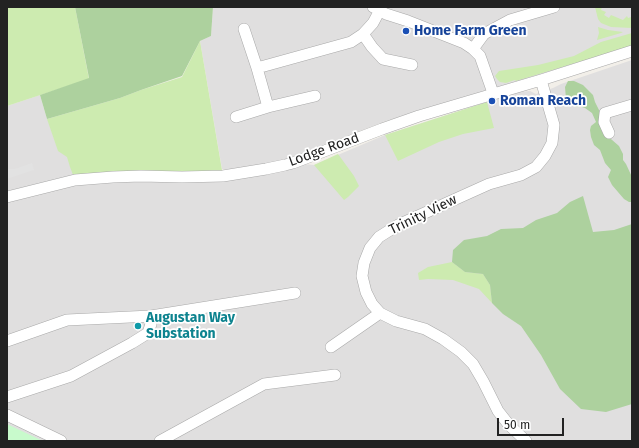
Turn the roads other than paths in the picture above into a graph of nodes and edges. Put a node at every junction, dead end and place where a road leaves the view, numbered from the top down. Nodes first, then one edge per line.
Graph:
1 (554, 7) edge
2 (377, 9) edge
3 (244, 29) dead end
4 (363, 34) junction
5 (473, 49) junction
6 (632, 51) edge
7 (412, 65) dead end
8 (257, 68) junction
9 (540, 80) junction
10 (493, 94) junction
11 (315, 96) dead end
12 (632, 105) edge
13 (268, 107) junction
14 (236, 117) dead end
15 (610, 133) dead end
16 (7, 197) edge
17 (295, 293) dead end
18 (380, 313) junction
19 (151, 316) junction
20 (7, 341) edge
21 (331, 347) dead end
22 (335, 375) dead end
23 (7, 397) edge
24 (7, 416) edge
25 (61, 441) edge
26 (160, 441) edge
27 (526, 441) edge

1 - 5 street
2 - 4 street
2 - 5 street
3 - 8 street
4 - 7 street
4 - 8 street
5 - 10 street
6 - 9 street, Lodge Road
8 - 13 street
9 - 10 street, Lodge Road
9 - 18 street, Trinity View
10 - 16 street, Lodge Road
11 - 13 street
12 - 15 street
13 - 14 street
17 - 19 street
18 - 21 street
18 - 27 street, Trinity View
19 - 20 street
19 - 23 street
22 - 26 street
24 - 25 street

